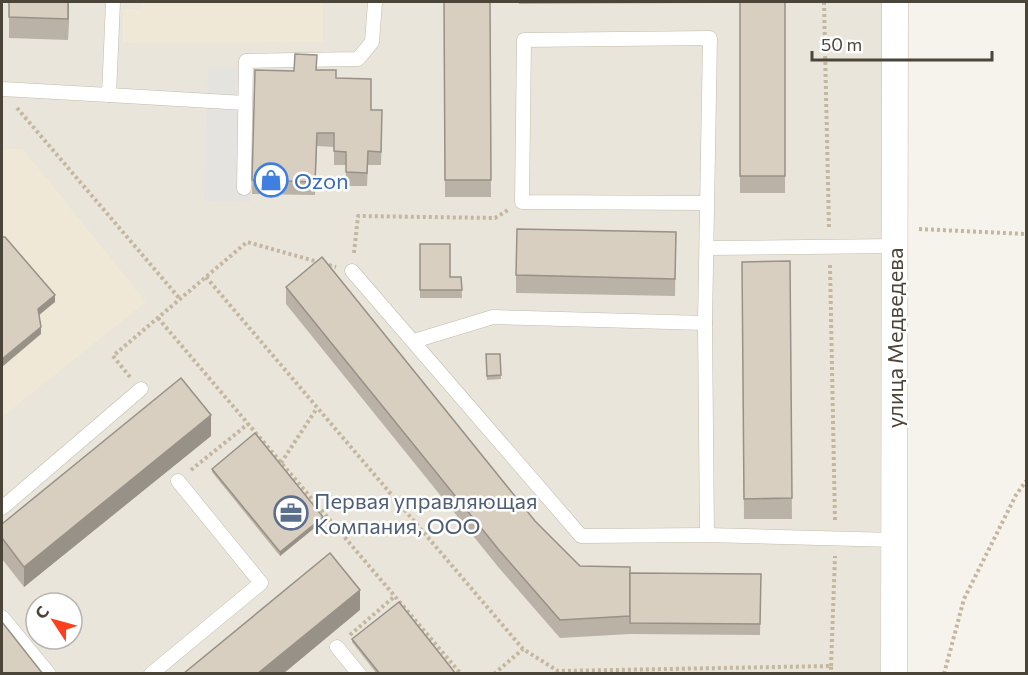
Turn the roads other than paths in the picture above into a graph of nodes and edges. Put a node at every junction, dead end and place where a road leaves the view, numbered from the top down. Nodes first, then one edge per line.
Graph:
1 (113, 2) edge
2 (375, 2) edge
3 (895, 2) edge
4 (5, 94) edge
5 (109, 95) junction
6 (245, 103) junction
7 (244, 188) dead end
8 (706, 203) junction
9 (905, 242) junction
10 (707, 248) junction
11 (352, 271) road end
12 (705, 323) junction
13 (414, 341) junction
14 (141, 389) road end
15 (178, 481) road end
16 (2, 508) edge
17 (707, 535) junction
18 (894, 540) junction
19 (2, 617) edge
20 (337, 647) road end
21 (49, 674) edge
22 (151, 674) edge
23 (359, 674) edge
24 (894, 674) edge

1 - 5 lane
2 - 6 lane
3 - 9 street, улица Медведева
4 - 5 lane
5 - 6 lane
6 - 7 lane
8 - 8 lane
8 - 10 lane
9 - 10 lane
9 - 18 street, улица Медведева
10 - 12 lane
11 - 13 lane
12 - 13 lane
12 - 17 lane
13 - 17 lane
14 - 16 lane
15 - 22 lane
17 - 18 lane
18 - 24 street, улица Медведева
19 - 21 lane
20 - 23 lane

